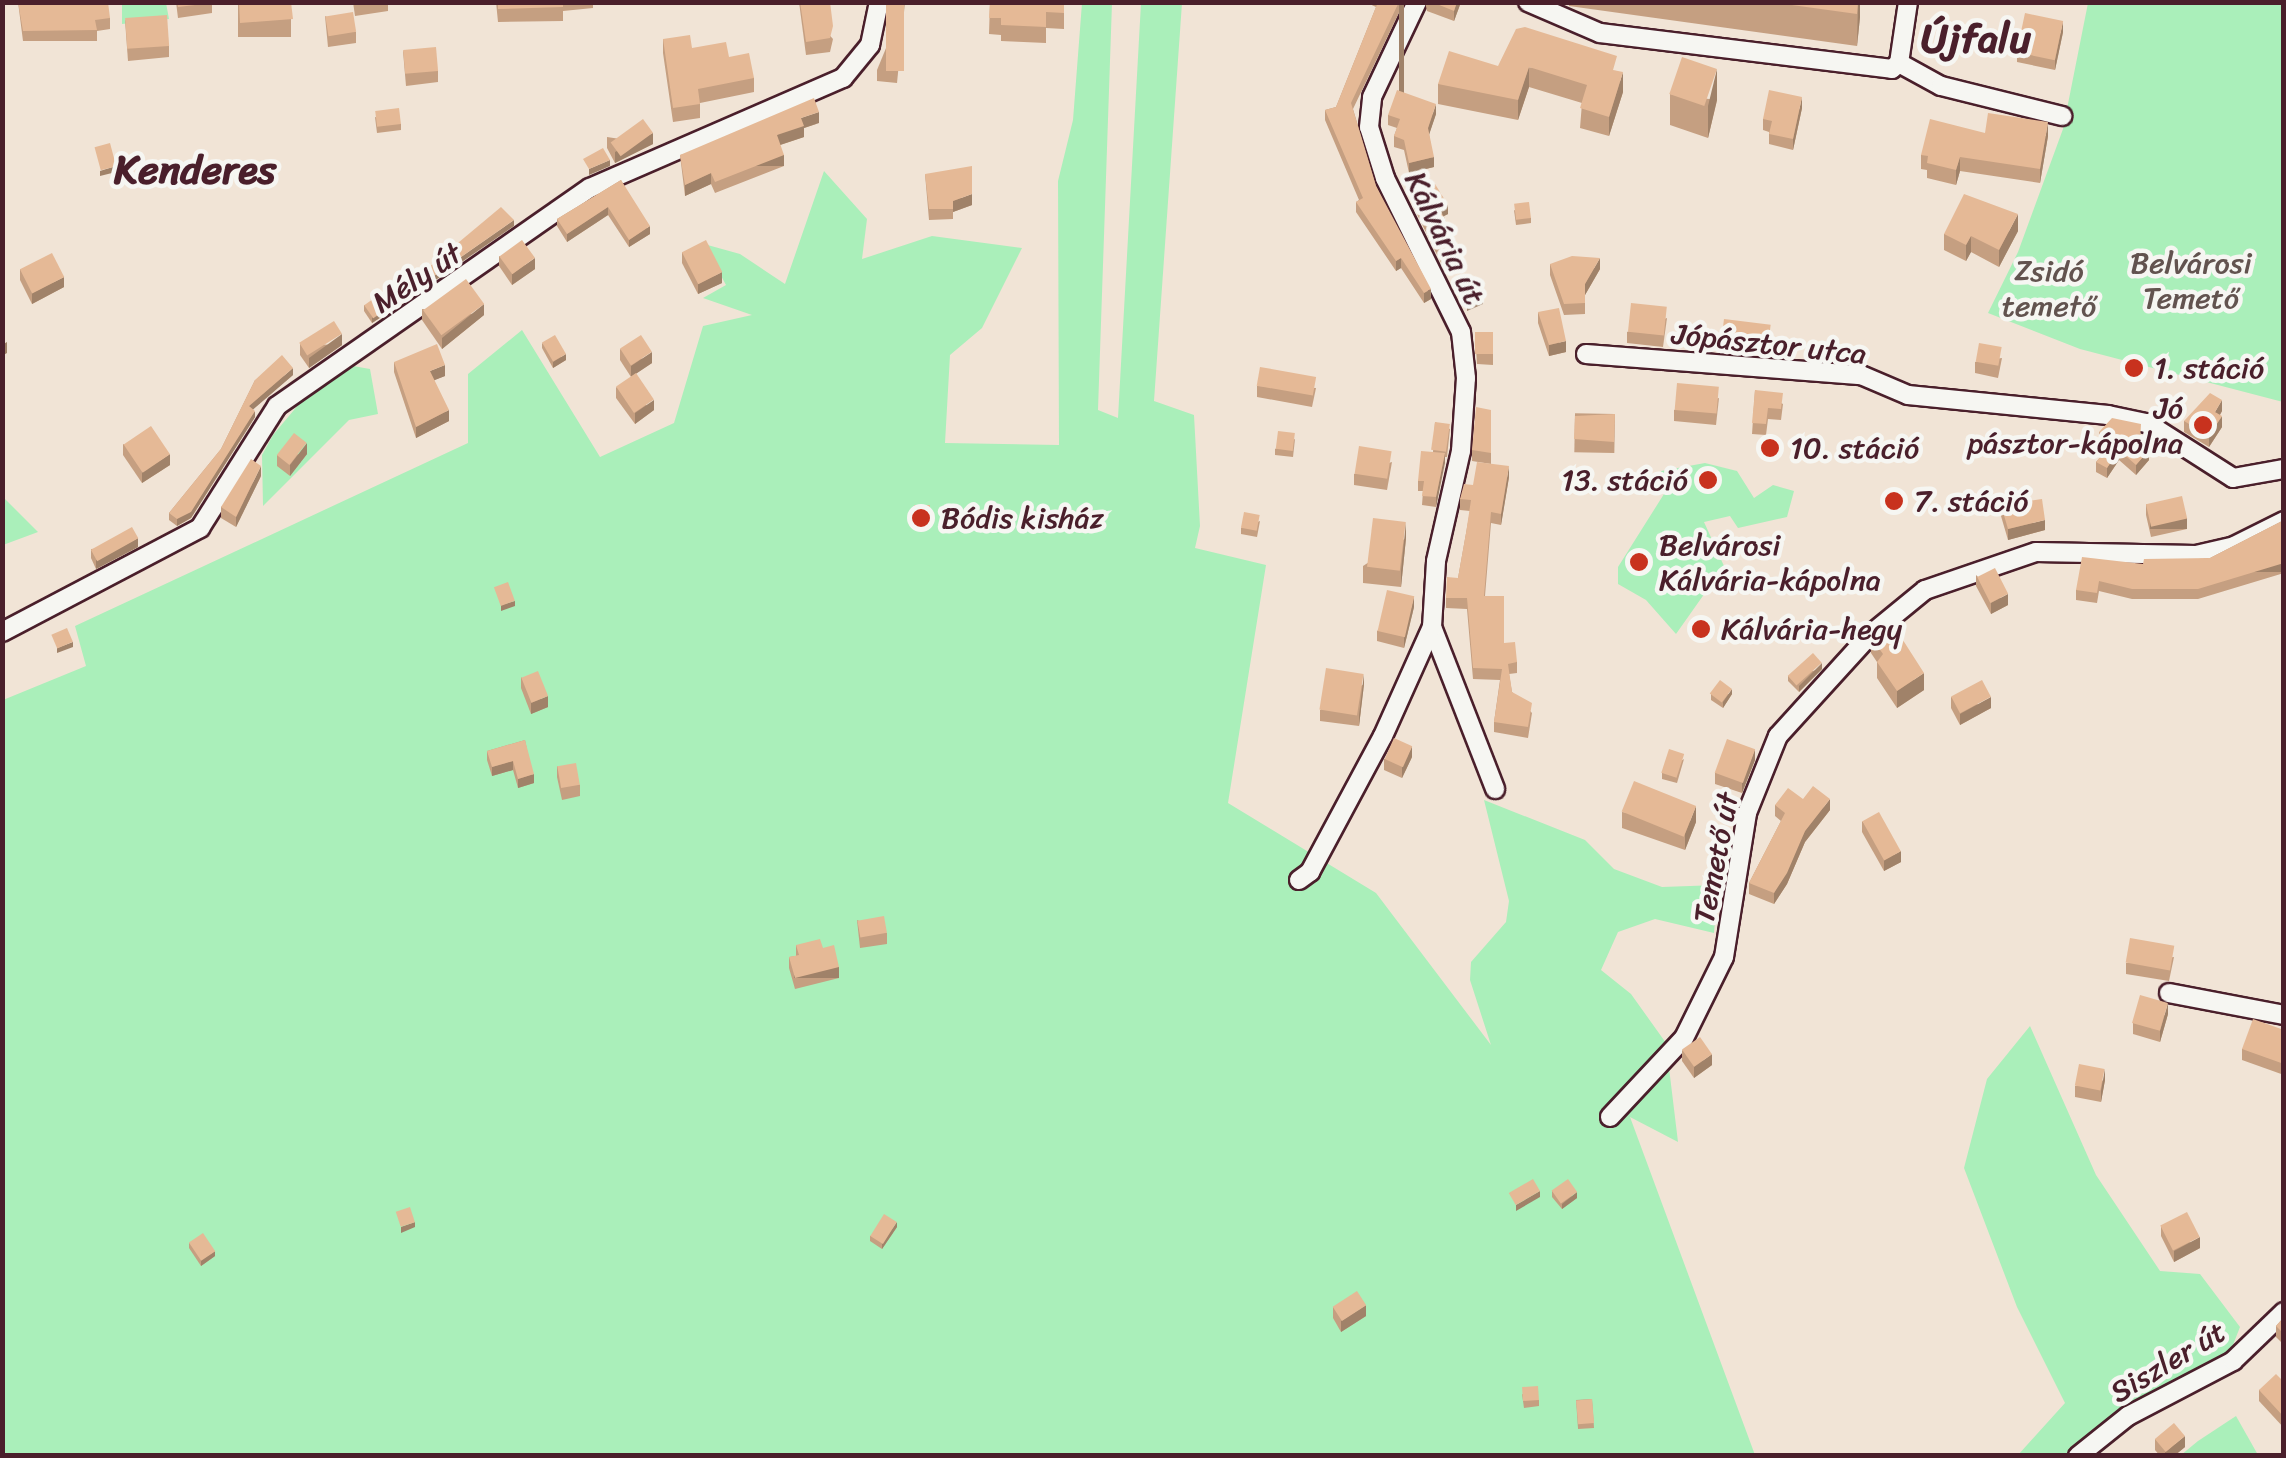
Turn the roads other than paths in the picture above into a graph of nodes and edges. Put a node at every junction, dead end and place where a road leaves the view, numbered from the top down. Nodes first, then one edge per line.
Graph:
1 (878, 2) edge
2 (1417, 2) edge
3 (1528, 2) edge
4 (1908, 2) edge
5 (1898, 63) junction
6 (2062, 116) dead end
7 (1586, 354) dead end
8 (2284, 469) edge
9 (2284, 521) edge
10 (1432, 626) junction
11 (2, 632) edge
12 (1495, 789) dead end
13 (1304, 876) dead end
14 (2169, 993) dead end
15 (2284, 1015) edge
16 (1610, 1117) dead end
17 (2284, 1312) edge
18 (2078, 1456) edge

1 - 11 street, Mély út
2 - 10 street, Kálvária út
3 - 5 street
4 - 5 street
5 - 6 street
7 - 8 street, Jópásztor utca
9 - 16 street, Temető út
10 - 12 street, Kálvária út
10 - 13 street, Kálvária út
14 - 15 street
17 - 18 street, Siszler út

